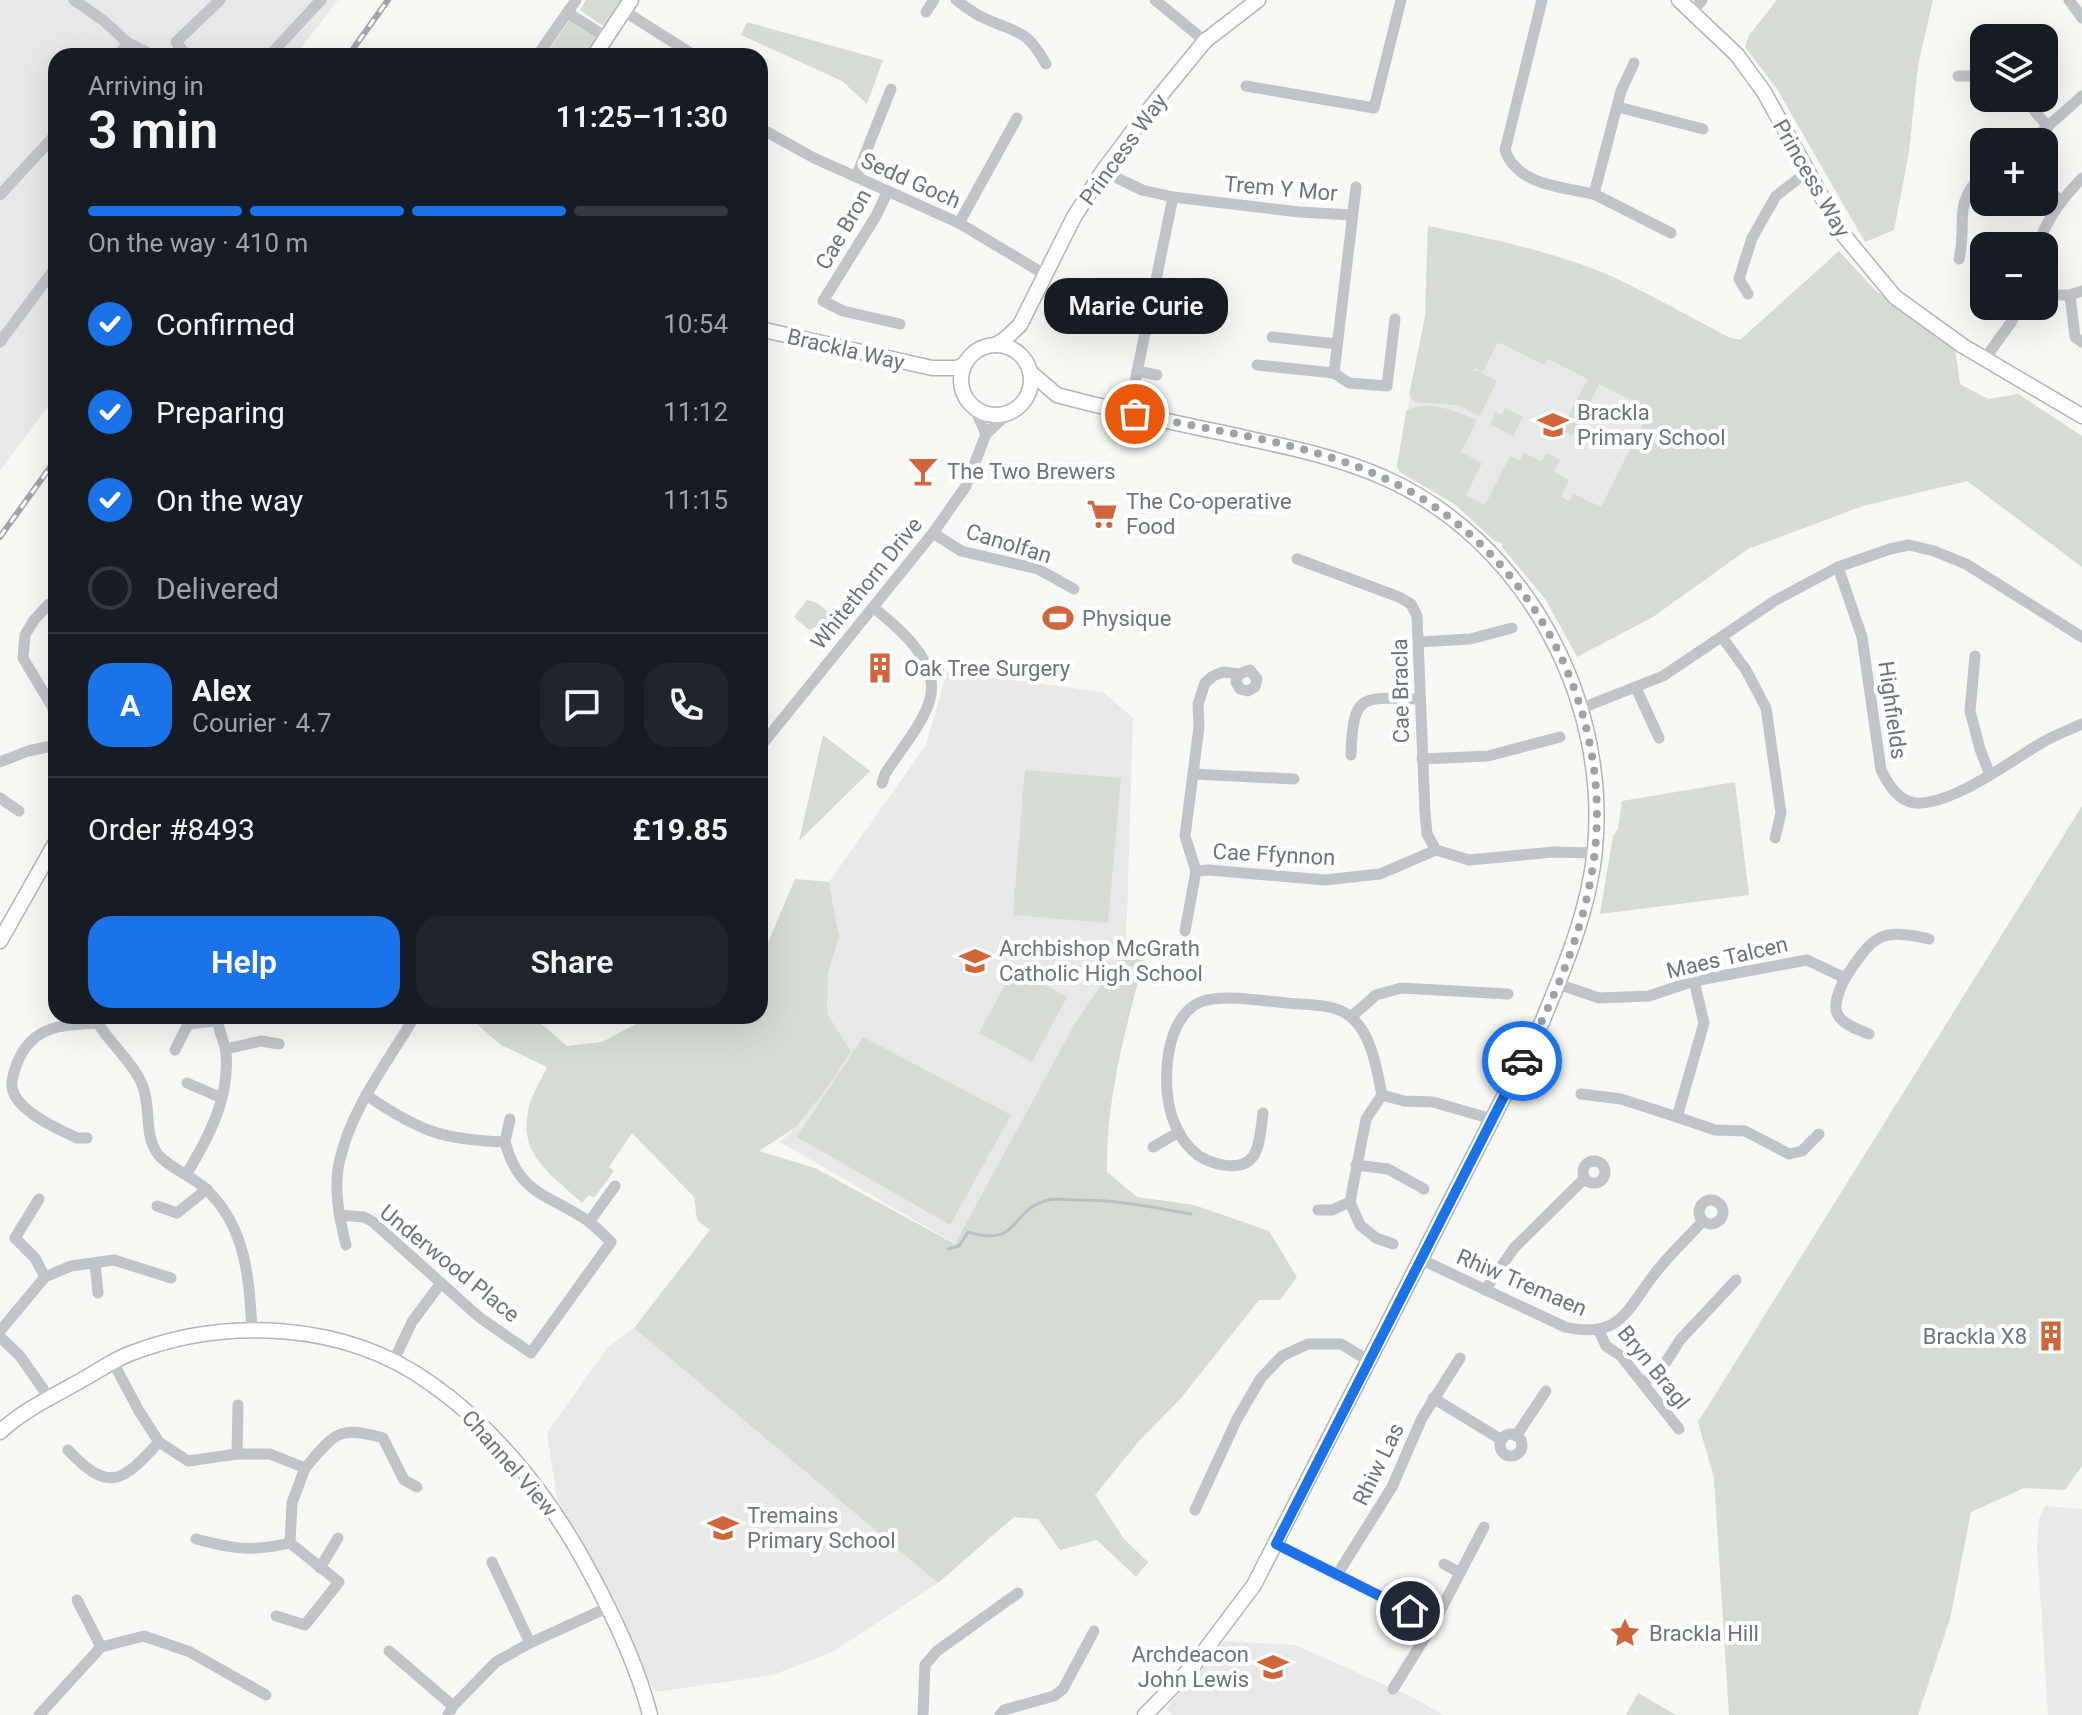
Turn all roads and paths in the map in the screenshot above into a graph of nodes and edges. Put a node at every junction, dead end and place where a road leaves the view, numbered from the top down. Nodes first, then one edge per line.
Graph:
1 (74, 0) edge
2 (220, 0) edge
3 (321, 0) edge
4 (576, 0) edge
5 (934, 0) edge
6 (956, 0) edge
7 (1155, 0) edge
8 (1258, 0) edge
9 (1401, 0) edge
10 (1542, 0) edge
11 (1679, 0) edge
12 (2069, 0) edge
13 (628, 5) edge
14 (1697, 6) edge
15 (926, 12) dead end
16 (568, 13) junction
17 (2082, 18) edge
18 (606, 37) junction
19 (1205, 41) junction
20 (128, 43) junction
21 (124, 48) edge
22 (138, 48) edge
23 (181, 48) edge
24 (276, 48) edge
25 (543, 48) edge
26 (599, 48) edge
27 (684, 48) edge
28 (1634, 63) dead end
29 (1046, 64) dead end
30 (1958, 76) dead end
31 (1970, 76) edge
32 (1246, 86) dead end
33 (891, 89) dead end
34 (2082, 96) edge
35 (1618, 107) junction
36 (2036, 112) edge
37 (1017, 118) dead end
38 (2048, 127) joint
39 (1703, 129) dead end
40 (768, 132) edge
41 (48, 143) edge
42 (1103, 171) junction
43 (1807, 172) junction
44 (856, 177) junction
45 (2082, 178) edge
46 (1356, 187) dead end
47 (888, 191) junction
48 (1970, 193) edge
49 (1594, 194) junction
50 (0, 195) edge
51 (1173, 197) junction
52 (2058, 198) edge
53 (2061, 200) junction
54 (1352, 215) junction
55 (959, 223) junction
56 (2043, 232) edge
57 (1671, 233) dead end
58 (1959, 259) dead end
59 (1044, 274) junction
60 (48, 278) edge
61 (2076, 293) edge
62 (1748, 294) dead end
63 (1103, 301) dead end
64 (1148, 310) junction
65 (1395, 319) dead end
66 (2012, 320) edge
67 (900, 324) dead end
68 (1020, 325) junction
69 (768, 331) edge
70 (1272, 337) dead end
71 (0, 342) edge
72 (2082, 342) edge
73 (1337, 344) junction
74 (995, 345) junction
75 (1021, 357) junction
76 (1984, 360) junction
77 (965, 364) junction
78 (1257, 365) dead end
79 (932, 368) junction
80 (1030, 372) junction
81 (1334, 373) junction
82 (1157, 375) dead end
83 (1057, 395) junction
84 (1025, 400) junction
85 (969, 401) junction
86 (1009, 412) junction
87 (2082, 416) edge
88 (986, 434) junction
89 (933, 533) junction
90 (1297, 559) dead end
91 (1838, 567) junction
92 (1074, 589) dead end
93 (48, 605) edge
94 (874, 608) junction
95 (1512, 628) dead end
96 (1722, 637) junction
97 (2082, 637) edge
98 (1420, 642) junction
99 (1975, 656) dead end
100 (1239, 674) dead end
101 (1636, 688) junction
102 (1420, 699) junction
103 (48, 700) edge
104 (1582, 708) junction
105 (2082, 724) edge
106 (768, 736) edge
107 (1560, 737) dead end
108 (1659, 738) dead end
109 (48, 745) edge
110 (1351, 755) dead end
111 (1422, 759) junction
112 (0, 762) edge
113 (1193, 774) junction
114 (1990, 775) junction
115 (1294, 779) dead end
116 (882, 783) dead end
117 (0, 798) edge
118 (19, 811) dead end
119 (1775, 838) dead end
120 (1436, 850) junction
121 (1595, 853) junction
122 (48, 856) edge
123 (1196, 871) junction
124 (1185, 931) dead end
125 (1929, 939) dead end
126 (0, 941) edge
127 (1845, 978) junction
128 (1694, 981) junction
129 (1558, 984) junction
130 (1508, 994) dead end
131 (1351, 1017) junction
132 (72, 1024) edge
133 (102, 1024) edge
134 (188, 1024) edge
135 (218, 1024) edge
136 (410, 1024) edge
137 (1869, 1034) dead end
138 (279, 1044) dead end
139 (226, 1049) junction
140 (175, 1050) dead end
141 (5, 1082) edge
142 (187, 1083) dead end
143 (1581, 1094) dead end
144 (366, 1095) junction
145 (1382, 1095) junction
146 (222, 1098) junction
147 (1263, 1113) dead end
148 (1677, 1117) junction
149 (510, 1119) dead end
150 (1492, 1119) junction
151 (1179, 1132) junction
152 (1819, 1134) dead end
153 (87, 1138) dead end
154 (505, 1142) junction
155 (1153, 1147) dead end
156 (1356, 1165) junction
157 (187, 1173) junction
158 (1585, 1178) dead end
159 (615, 1186) dead end
160 (207, 1189) junction
161 (1424, 1189) dead end
162 (39, 1199) dead end
163 (1350, 1202) junction
164 (157, 1206) dead end
165 (1318, 1210) dead end
166 (339, 1215) junction
167 (1703, 1221) dead end
168 (589, 1222) junction
169 (1393, 1244) dead end
170 (346, 1245) dead end
171 (1422, 1260) junction
172 (95, 1263) junction
173 (45, 1277) junction
174 (171, 1278) dead end
175 (1736, 1280) dead end
176 (441, 1283) junction
177 (1485, 1290) junction
178 (98, 1293) dead end
179 (252, 1330) junction
180 (1599, 1331) junction
181 (0, 1334) edge
182 (1460, 1358) dead end
183 (1369, 1361) junction
184 (113, 1362) junction
185 (393, 1362) junction
186 (1643, 1384) junction
187 (1546, 1391) dead end
188 (1433, 1398) junction
189 (50, 1399) junction
190 (1659, 1404) junction
191 (238, 1405) dead end
192 (1647, 1413) dead end
193 (1679, 1429) dead end
194 (0, 1432) edge
195 (1516, 1436) junction
196 (1502, 1440) junction
197 (159, 1442) junction
198 (68, 1450) dead end
199 (237, 1454) junction
200 (305, 1468) junction
201 (417, 1487) dead end
202 (1195, 1510) dead end
203 (1484, 1527) dead end
204 (338, 1538) dead end
205 (196, 1539) dead end
206 (290, 1543) junction
207 (1276, 1544) junction
208 (492, 1562) dead end
209 (1444, 1564) dead end
210 (320, 1568) junction
211 (1460, 1573) junction
212 (1337, 1575) junction
213 (1018, 1593) dead end
214 (77, 1600) dead end
215 (609, 1607) junction
216 (276, 1616) dead end
217 (1434, 1623) junction
218 (1094, 1631) dead end
219 (530, 1643) junction
220 (101, 1647) junction
221 (389, 1651) dead end
222 (1393, 1689) dead end
223 (266, 1695) dead end
224 (451, 1711) edge
225 (39, 1715) edge
226 (650, 1715) edge
227 (923, 1715) edge
228 (1000, 1715) edge
229 (1145, 1715) edge

1 - 20 street
2 - 23 street
3 - 24 street
4 - 16 street
5 - 15 street
6 - 29 street
7 - 19 street
8 - 19 street, Princess Way
9 - 32 street
10 - 49 street
11 - 14 street, Princess Way
12 - 17 street
13 - 18 street
13 - 27 street
14 - 43 street, Princess Way
16 - 18 street
16 - 25 street
18 - 26 street
19 - 42 street, Princess Way
20 - 21 street
20 - 22 street
28 - 35 street
30 - 31 street
33 - 44 street
34 - 38 street
35 - 39 street
35 - 49 street
36 - 38 street
37 - 55 street
40 - 44 street, Sedd Goch
41 - 50 street
42 - 51 street, Trem Y Mor
42 - 59 street, Princess Way
43 - 62 street
43 - 76 street, Princess Way
44 - 47 street, Sedd Goch
45 - 53 street
46 - 54 street
47 - 55 street, Sedd Goch
47 - 67 street, Cae Bron
48 - 58 street
49 - 57 street
51 - 54 street, Trem Y Mor
51 - 64 street
52 - 53 street
53 - 56 street
54 - 73 street, Trem Y Mor
55 - 59 street, Sedd Goch
59 - 68 street, Princess Way
60 - 71 street
61 - 72 street
63 - 64 street
64 - 82 street
65 - 81 street
66 - 76 street
68 - 74 street, Princess Way
68 - 75 street, Princess Way
69 - 79 street, Brackla Way
70 - 73 street
73 - 81 street, Trem Y Mor
74 - 75 street
74 - 77 street
75 - 80 street
76 - 87 street, Princess Way
77 - 79 street, Brackla Way
77 - 85 street
78 - 81 street
79 - 85 street, Brackla Way
80 - 83 street
80 - 84 street
83 - 84 street
83 - 104 street
84 - 86 street
85 - 86 street
85 - 88 street
86 - 88 street, Whitethorn Drive
88 - 89 street, Whitethorn Drive
89 - 92 street, Canolfan
89 - 94 street, Whitethorn Drive
90 - 98 street, Cae Bracla
91 - 96 street
91 - 97 street
91 - 114 street, Highfields
93 - 103 street
94 - 106 street, Whitethorn Drive
94 - 116 street
95 - 98 street
96 - 101 street
96 - 119 street
98 - 102 street, Cae Bracla
99 - 114 street
100 - 113 street
101 - 104 street
101 - 108 street
102 - 110 street
102 - 111 street, Cae Bracla
104 - 121 street
105 - 114 street, Highfields
107 - 111 street
109 - 112 street
111 - 120 street, Cae Bracla
113 - 115 street
113 - 123 street
117 - 118 street
120 - 121 street
120 - 123 street, Cae Ffynnon
121 - 129 street
122 - 126 street
123 - 124 street, Cae Ffynnon
125 - 127 street
127 - 128 street, Maes Talcen
127 - 137 street
128 - 129 street, Maes Talcen
128 - 148 street
129 - 150 street
130 - 131 street
131 - 145 street
131 - 151 street
132 - 141 street
133 - 157 street
134 - 140 street
135 - 139 street
136 - 144 street
138 - 139 street
139 - 146 street
141 - 153 street
142 - 146 street
143 - 148 street
144 - 154 street
144 - 166 street
145 - 150 street
145 - 156 street
146 - 157 street
147 - 151 street
148 - 152 street
149 - 154 street
150 - 171 street
151 - 155 street
154 - 168 street
156 - 161 street
156 - 163 street
157 - 160 street
158 - 177 street
159 - 168 street
160 - 164 street
160 - 179 street
162 - 173 street
163 - 165 street
163 - 169 street
166 - 170 street
166 - 176 street, Underwood Place
167 - 180 street, Rhiw Tremaen
168 - 176 street, Underwood Place
171 - 177 street, Rhiw Tremaen
171 - 183 street
172 - 173 street
172 - 174 street
172 - 178 street
173 - 181 street
175 - 186 street
176 - 185 street
177 - 180 street, Rhiw Tremaen
179 - 184 street, Channel View
179 - 185 street, Channel View
180 - 186 street, Bryn Bragl
181 - 189 street
182 - 188 street, Rhiw Las
183 - 202 street
183 - 207 street
184 - 189 street, Channel View
184 - 197 street
185 - 215 street, Channel View
186 - 190 street, Bryn Bragl
187 - 195 street
188 - 196 street
188 - 212 street, Rhiw Las
189 - 194 street, Channel View
190 - 192 street
190 - 193 street, Bryn Bragl
191 - 199 street
195 - 196 street
195 - 196 street
197 - 198 street
197 - 199 street
199 - 200 street
200 - 201 street
200 - 206 street
203 - 211 street
204 - 210 street
205 - 206 street
206 - 210 street
207 - 212 street
207 - 229 street
208 - 219 street
209 - 211 street
210 - 216 street
211 - 217 street
212 - 217 street
213 - 227 street
214 - 220 street
215 - 219 street
215 - 226 street, Channel View
217 - 222 street
218 - 228 street
219 - 224 street
220 - 223 street
220 - 225 street
221 - 224 street

